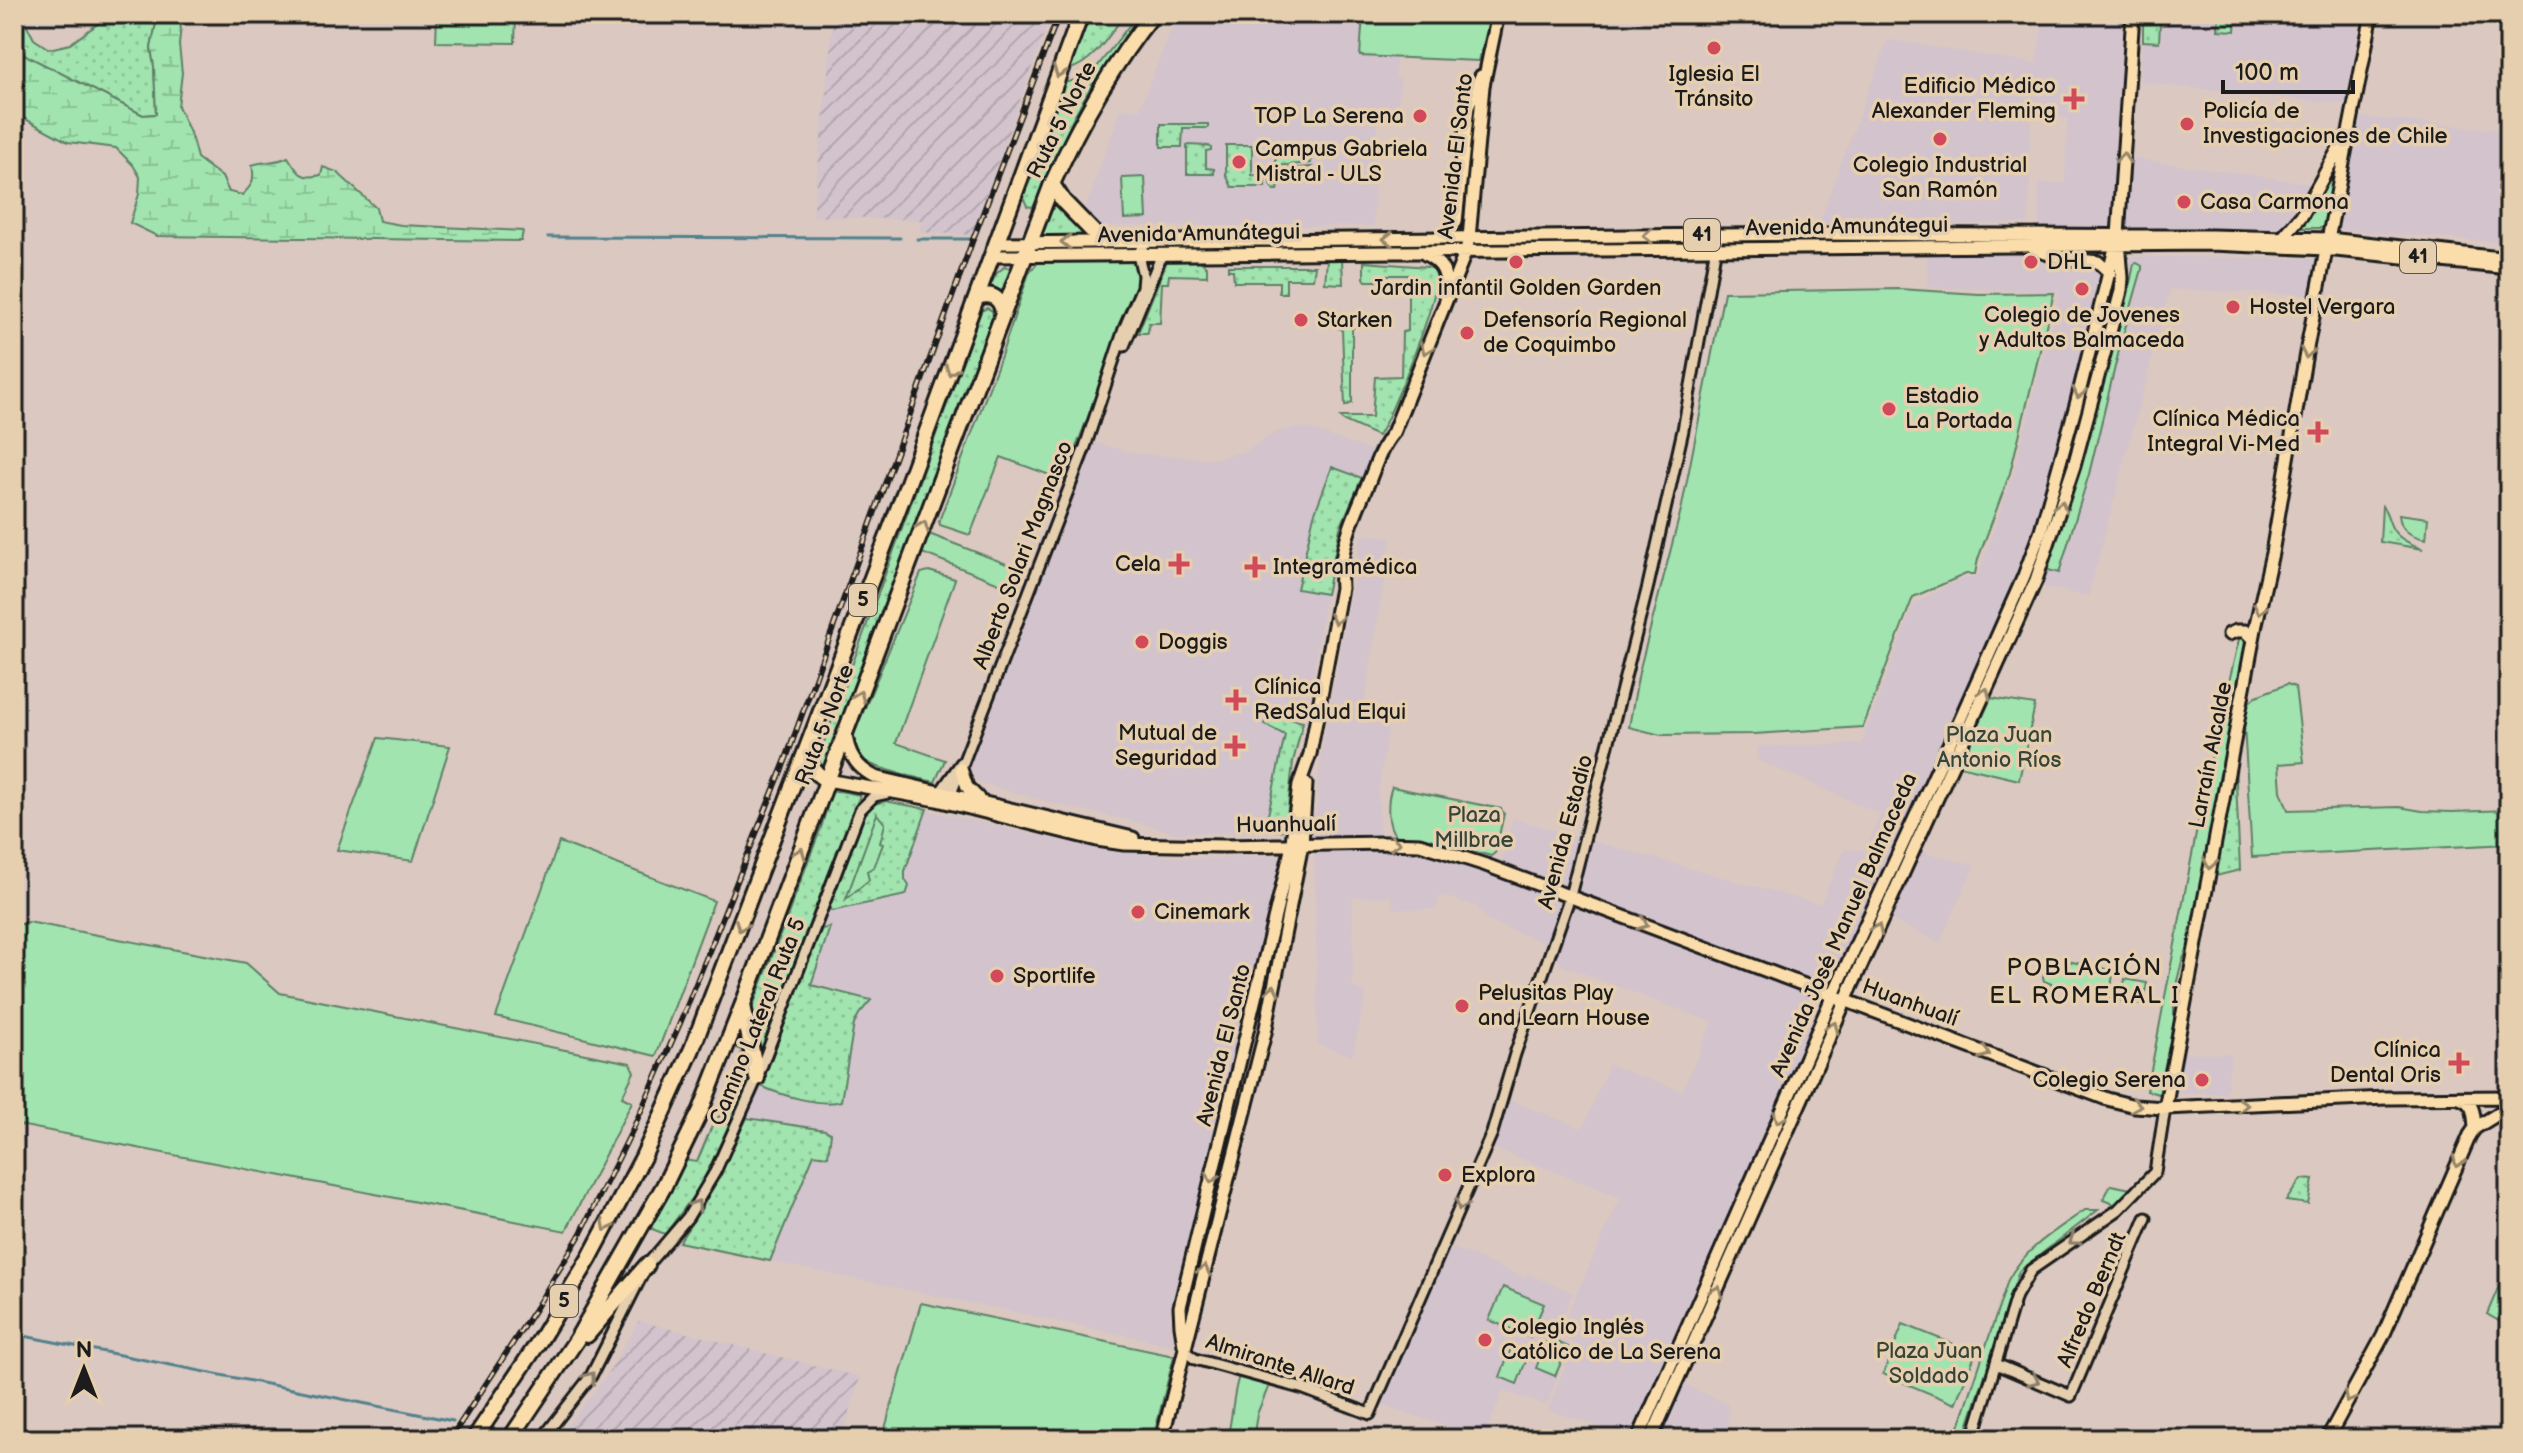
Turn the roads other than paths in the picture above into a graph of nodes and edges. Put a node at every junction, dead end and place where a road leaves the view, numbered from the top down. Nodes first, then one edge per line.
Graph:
1 (1081, 14) edge
2 (1153, 14) edge
3 (1498, 14) edge
4 (2133, 14) edge
5 (2372, 14) edge
6 (1488, 61) junction
7 (2348, 131) junction
8 (1052, 184) junction
9 (1014, 200) junction
10 (1043, 207) junction
11 (1718, 235) junction
12 (2284, 236) junction
13 (1443, 238) junction
14 (1469, 238) junction
15 (1102, 241) junction
16 (1151, 241) junction
17 (2118, 242) junction
18 (2328, 244) junction
19 (2148, 245) junction
20 (2019, 246) junction
21 (995, 249) junction
22 (1027, 249) junction
23 (1717, 249) junction
24 (1466, 251) junction
25 (1421, 252) junction
26 (1162, 254) junction
27 (1139, 255) junction
28 (2509, 259) edge
29 (2509, 268) edge
30 (2110, 273) junction
31 (2122, 278) junction
32 (978, 297) junction
33 (1443, 305) junction
34 (1003, 314) junction
35 (1114, 363) junction
36 (2229, 634) dead end
37 (2253, 639) junction
38 (846, 732) junction
39 (808, 742) junction
40 (962, 765) junction
41 (827, 780) junction
42 (889, 792) junction
43 (946, 792) junction
44 (982, 801) junction
45 (1297, 844) junction
46 (1169, 846) junction
47 (1570, 896) junction
48 (1839, 998) junction
49 (743, 1004) junction
50 (1265, 1033) junction
51 (1245, 1044) junction
52 (757, 1078) junction
53 (2455, 1097) junction
54 (2509, 1097) edge
55 (2509, 1107) edge
56 (2165, 1108) junction
57 (2475, 1128) junction
58 (2146, 1218) dead end
59 (647, 1265) junction
60 (1184, 1345) junction
61 (1996, 1364) junction
62 (561, 1365) junction
63 (1370, 1414) joint
64 (474, 1439) edge
65 (510, 1439) edge
66 (542, 1439) edge
67 (1162, 1439) edge
68 (1638, 1439) edge
69 (1651, 1439) edge
70 (1973, 1439) edge
71 (2327, 1439) edge

1 -> 9 highway, Ruta 5 Norte / 5
2 - 8 highway, Ruta 5 Norte / 5
3 - 6 main road, Avenida El Santo
17 -> 4 main road, Avenida José Manuel Balmaceda
5 - 7 main road, Larraín Alcalde
6 - 13 main road
6 - 14 main road, Avenida El Santo
7 - 12 main road
7 - 18 main road, Larraín Alcalde
8 - 10 highway, Ruta 5 Norte / 5
8 - 15 highway
9 - 10 highway
9 - 21 highway, Ruta 5 Norte / 5
10 - 22 highway, Ruta 5 Norte / 5
11 -> 14 main road, Avenida Amunátegui / 41
11 - 17 main road, Avenida Amunátegui / 41
11 - 23 street, Avenida Estadio
12 - 17 main road, Avenida Amunátegui / 41
12 - 18 main road, Avenida Amunátegui / 41
13 - 14 main road, Avenida Amunátegui / 41
13 -> 16 main road, Avenida Amunátegui / 41
14 - 24 main road, Avenida El Santo
15 - 16 main road, Avenida Amunátegui / 41
15 -> 22 main road, Avenida Amunátegui / 41
16 - 27 street
17 - 19 main road, Avenida Amunátegui / 41
17 - 20 main road, Avenida Amunátegui / 41
17 - 30 main road, Avenida José Manuel Balmaceda
17 - 31 main road, Avenida José Manuel Balmaceda
18 - 19 main road, Avenida Amunátegui / 41
18 - 28 main road, Avenida Amunátegui / 41
18 - 29 main road, Avenida Amunátegui / 41
18 -> 37 main road, Larraín Alcalde
19 - 31 main road
20 - 23 main road, Avenida Amunátegui / 41
20 - 30 main road
21 - 22 main road, Avenida Amunátegui / 41
21 - 32 highway, Ruta 5 Norte / 5
22 - 27 main road, Avenida Amunátegui / 41
22 - 34 highway, Ruta 5 Norte / 5
23 - 24 main road, Avenida Amunátegui / 41
23 - 47 street, Avenida Estadio
24 - 25 main road, Avenida Amunátegui / 41
24 - 33 main road, Avenida El Santo
25 - 26 main road, Avenida Amunátegui / 41
25 - 33 main road
26 - 27 main road, Avenida Amunátegui / 41
26 - 35 street, Alberto Solari Magnasco
27 - 35 street, Alberto Solari Magnasco
30 -> 48 main road, Avenida José Manuel Balmaceda
48 -> 31 main road, Avenida José Manuel Balmaceda
32 - 34 highway
32 -> 39 highway, Ruta 5 Norte / 5
33 -> 45 main road, Avenida El Santo
38 -> 34 highway, Ruta 5 Norte / 5
35 - 40 street, Alberto Solari Magnasco
36 - 37 main road
37 -> 56 main road, Larraín Alcalde
38 - 41 highway, Ruta 5 Norte / 5
38 - 43 main road, Huanhualí
39 - 41 highway
39 -> 64 highway, Ruta 5 Norte / 5
40 - 43 street, Alberto Solari Magnasco
40 - 44 main road
41 - 42 main road, Huanhualí
49 -> 41 highway, Ruta 5 Norte / 5
42 - 46 main road, Huanhualí
42 - 52 street, Camino Lateral Ruta 5
43 - 44 main road, Huanhualí
44 - 46 main road, Huanhualí
45 - 46 main road, Huanhualí
45 -> 47 main road, Huanhualí
50 -> 45 main road, Avenida El Santo
45 - 51 main road, Avenida El Santo
47 -> 48 main road, Huanhualí
47 -> 63 street, Avenida Estadio
48 -> 56 main road, Huanhualí
48 -> 68 main road, Avenida José Manuel Balmaceda
69 -> 48 main road, Avenida José Manuel Balmaceda
49 - 52 highway
49 - 62 highway, Ruta 5 Norte / 5
50 - 51 main road
60 -> 50 main road, Avenida El Santo
51 -> 60 main road, Avenida El Santo
59 -> 52 street, Camino Lateral Ruta 5
53 - 54 main road, Huanhualí
56 -> 53 main road, Huanhualí
53 - 57 main road
55 - 57 main road
56 -> 61 street, Larraín Alcalde
57 -> 71 main road
61 -> 58 street, Alfredo Berndt
59 - 62 highway
66 -> 59 street, Camino Lateral Ruta 5
60 - 63 street, Almirante Allard
60 - 67 main road, Avenida El Santo
61 - 70 street, Larraín Alcalde
62 - 65 highway, Ruta 5 Norte / 5

